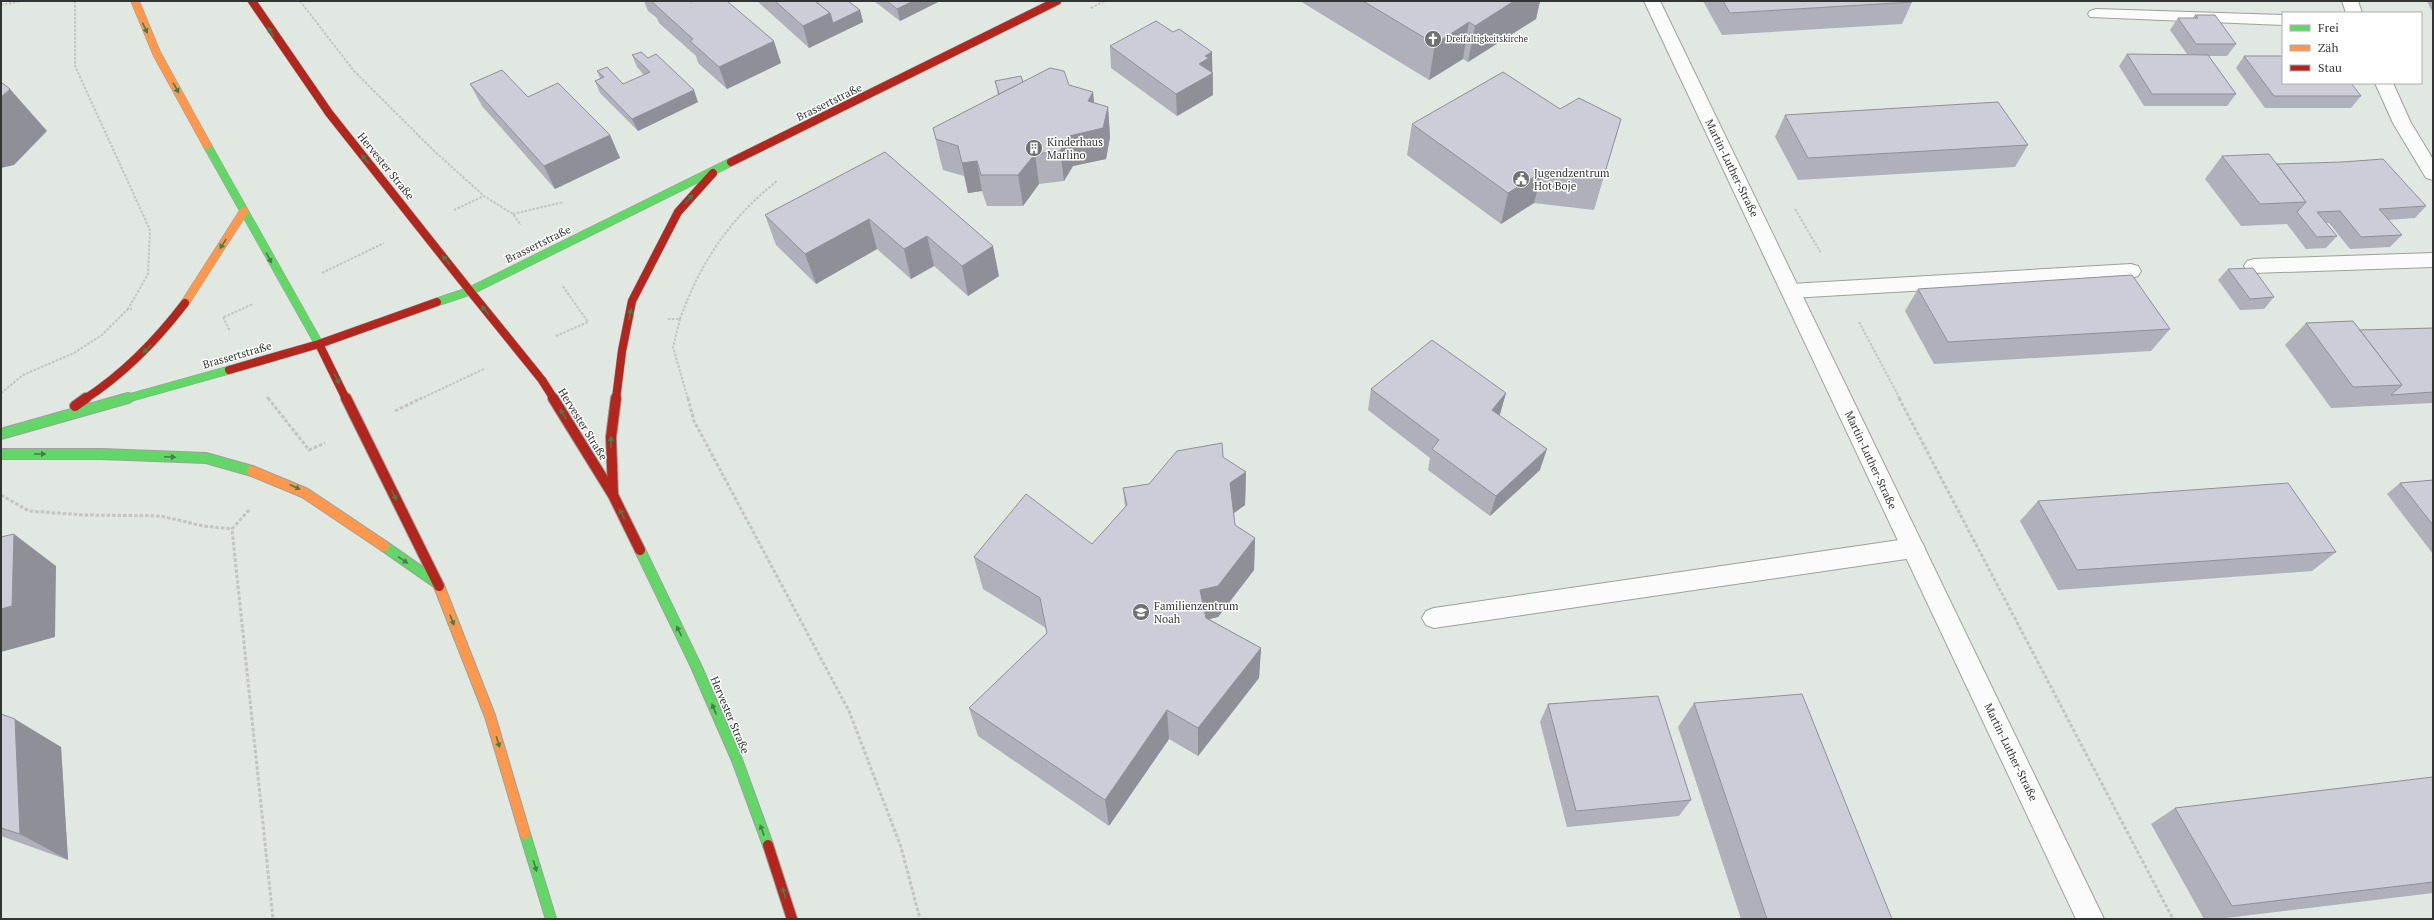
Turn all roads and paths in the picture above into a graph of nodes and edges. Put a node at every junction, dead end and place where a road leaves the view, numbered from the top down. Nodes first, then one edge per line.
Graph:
1 (21, 1) edge
2 (135, 1) edge
3 (252, 1) edge
4 (300, 1) edge
5 (1057, 1) edge
6 (1105, 1) edge
7 (1652, 1) edge
8 (2350, 1) edge
9 (1, 4) edge
10 (1085, 11) dead end
11 (2354, 12) edge
12 (2096, 14) dead end
13 (2282, 20) edge
14 (2384, 84) edge
15 (713, 173) junction
16 (2433, 174) edge
17 (779, 180) dead end
18 (484, 196) junction
19 (1794, 206) dead end
20 (244, 211) junction
21 (513, 214) dead end
22 (419, 227) junction
23 (2433, 260) edge
24 (2254, 266) dead end
25 (2131, 271) dead end
26 (1841, 288) junction
27 (287, 289) junction
28 (470, 291) junction
29 (1791, 291) junction
30 (128, 309) dead end
31 (224, 317) dead end
32 (680, 319) junction
33 (628, 320) junction
34 (588, 322) dead end
35 (319, 344) junction
36 (1, 393) edge
37 (58, 417) junction
38 (1, 434) edge
39 (309, 450) dead end
40 (1, 454) edge
41 (278, 479) junction
42 (1, 495) edge
43 (613, 495) junction
44 (232, 529) junction
45 (1913, 548) junction
46 (438, 584) junction
47 (1434, 618) dead end
48 (273, 919) edge
49 (551, 919) edge
50 (792, 919) edge
51 (920, 919) edge
52 (2090, 919) edge
53 (2173, 919) edge

1 - 9 path
2 -> 20 main road
22 -> 3 main road, Hervester Straße
4 - 18 path
5 - 15 main road, Brassertstraße
6 - 10 path
7 - 29 street, Martin-Luther-Straße
8 - 11 street
12 - 13 street
14 - 16 street
15 - 28 main road, Brassertstraße
33 -> 15 main road
17 - 32 path
18 - 21 path
18 - 22 path
19 - 26 path
20 -> 27 main road
20 -> 37 main road
22 - 27 path
28 -> 22 main road, Hervester Straße
23 - 24 street
25 - 26 street
26 - 29 street
26 - 53 path
27 - 31 path
27 - 35 main road
28 - 35 main road, Brassertstraße
43 -> 28 main road, Hervester Straße
29 - 45 street, Martin-Luther-Straße
30 - 36 path
32 - 33 path
32 - 51 path
33 - 34 path
43 -> 33 main road
35 - 37 main road, Brassertstraße
35 -> 46 main road
37 - 38 main road, Brassertstraße
39 - 41 path
40 -> 41 main road
41 - 44 path
41 -> 46 main road
42 - 44 path
50 -> 43 main road, Hervester Straße
44 - 48 path
45 - 47 street
45 - 52 street, Martin-Luther-Straße
46 -> 49 main road

